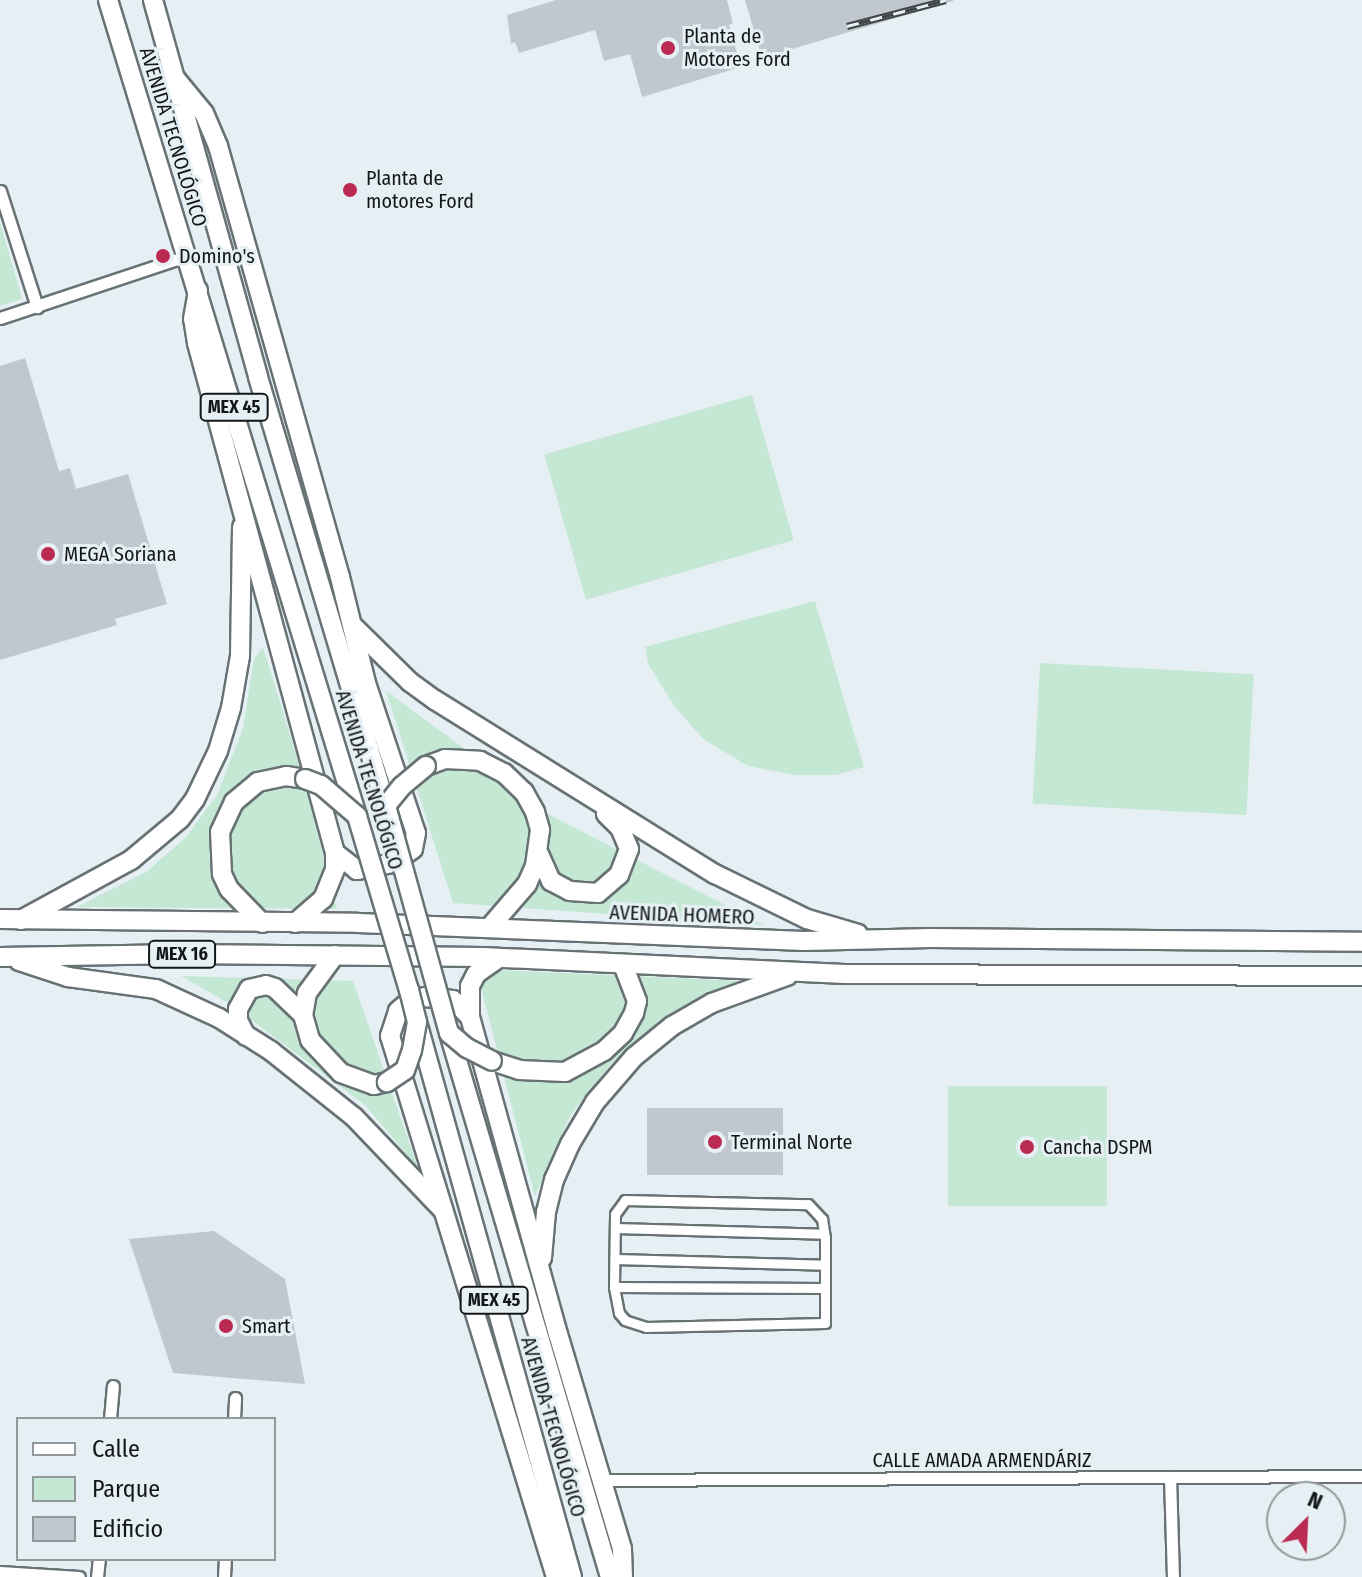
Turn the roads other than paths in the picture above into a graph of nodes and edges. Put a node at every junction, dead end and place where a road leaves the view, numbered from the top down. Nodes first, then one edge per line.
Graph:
1 (108, 0) edge
2 (153, 0) edge
3 (175, 78) junction
4 (0, 191) edge
5 (186, 256) junction
6 (198, 290) junction
7 (37, 307) junction
8 (0, 318) edge
9 (241, 496) junction
10 (353, 627) junction
11 (571, 784) junction
12 (386, 806) junction
13 (357, 816) junction
14 (335, 853) junction
15 (539, 854) junction
16 (0, 919) edge
17 (19, 921) junction
18 (262, 923) junction
19 (295, 923) junction
20 (482, 928) junction
21 (931, 938) junction
22 (876, 939) junction
23 (1362, 942) edge
24 (335, 955) junction
25 (4, 957) edge
26 (491, 958) junction
27 (623, 964) junction
28 (799, 972) junction
29 (929, 973) junction
30 (1362, 976) edge
31 (303, 1015) junction
32 (470, 1017) junction
33 (417, 1022) junction
34 (449, 1033) junction
35 (246, 1036) junction
36 (447, 1216) junction
37 (615, 1228) junction
38 (824, 1234) junction
39 (615, 1259) junction
40 (825, 1265) junction
41 (542, 1277) junction
42 (614, 1287) junction
43 (825, 1288) junction
44 (113, 1386) dead end
45 (235, 1398) dead end
46 (110, 1417) edge
47 (234, 1417) edge
48 (1362, 1476) edge
49 (1170, 1477) junction
50 (602, 1480) junction
51 (0, 1572) edge
52 (79, 1577) edge
53 (556, 1577) edge
54 (572, 1577) edge
55 (610, 1577) edge
56 (623, 1577) edge
57 (1173, 1577) edge

1 - 5 main road, AVENIDA TECNOLÓGICO / MEX 45
2 - 3 main road, AVENIDA TECNOLÓGICO / MEX 45
3 - 10 main road
3 - 12 main road, AVENIDA TECNOLÓGICO / MEX 45
4 - 7 street
5 - 6 main road, AVENIDA TECNOLÓGICO / MEX 45
5 - 7 street
6 - 9 main road
6 - 13 main road, AVENIDA TECNOLÓGICO / MEX 45
7 - 8 street
9 - 14 main road
9 - 17 main road
10 - 11 main road
10 - 14 main road
11 - 15 main road
11 - 22 main road
12 - 15 main road, bridge
12 - 34 main road, AVENIDA TECNOLÓGICO / MEX 45, bridge
13 - 18 main road, bridge
13 - 33 main road, AVENIDA TECNOLÓGICO / MEX 45, bridge
14 - 19 main road
15 - 20 main road
16 - 17 main road, AVENIDA HOMERO / MEX 16
17 - 18 main road, AVENIDA HOMERO / MEX 16
18 - 19 main road, AVENIDA HOMERO / MEX 16
19 - 20 main road, AVENIDA HOMERO / MEX 16
20 - 22 main road, AVENIDA HOMERO
21 - 22 main road, AVENIDA HOMERO
21 - 23 main road, AVENIDA HOMERO
21 - 29 main road
24 - 25 main road, MEX 16
24 - 26 main road, MEX 16
24 - 31 main road
25 - 35 main road
26 - 27 main road
26 - 32 main road
27 - 28 main road
27 - 34 main road, bridge
28 - 29 main road
28 - 41 main road
29 - 30 main road
31 - 33 main road, bridge
31 - 35 main road
32 - 36 main road
32 - 41 main road
33 - 54 main road, AVENIDA TECNOLÓGICO / MEX 45
34 - 55 main road, AVENIDA TECNOLÓGICO / MEX 45
35 - 36 main road
36 - 53 main road
37 - 38 street
37 - 38 street
37 - 39 street
38 - 40 street
39 - 40 street
39 - 42 street
40 - 43 street
41 - 50 main road
42 - 43 street
42 - 43 street
44 - 46 street
45 - 47 street
48 - 49 street, CALLE AMADA ARMENDÁRIZ
49 - 50 street, CALLE AMADA ARMENDÁRIZ
49 - 57 street
50 - 56 main road
51 - 52 street

